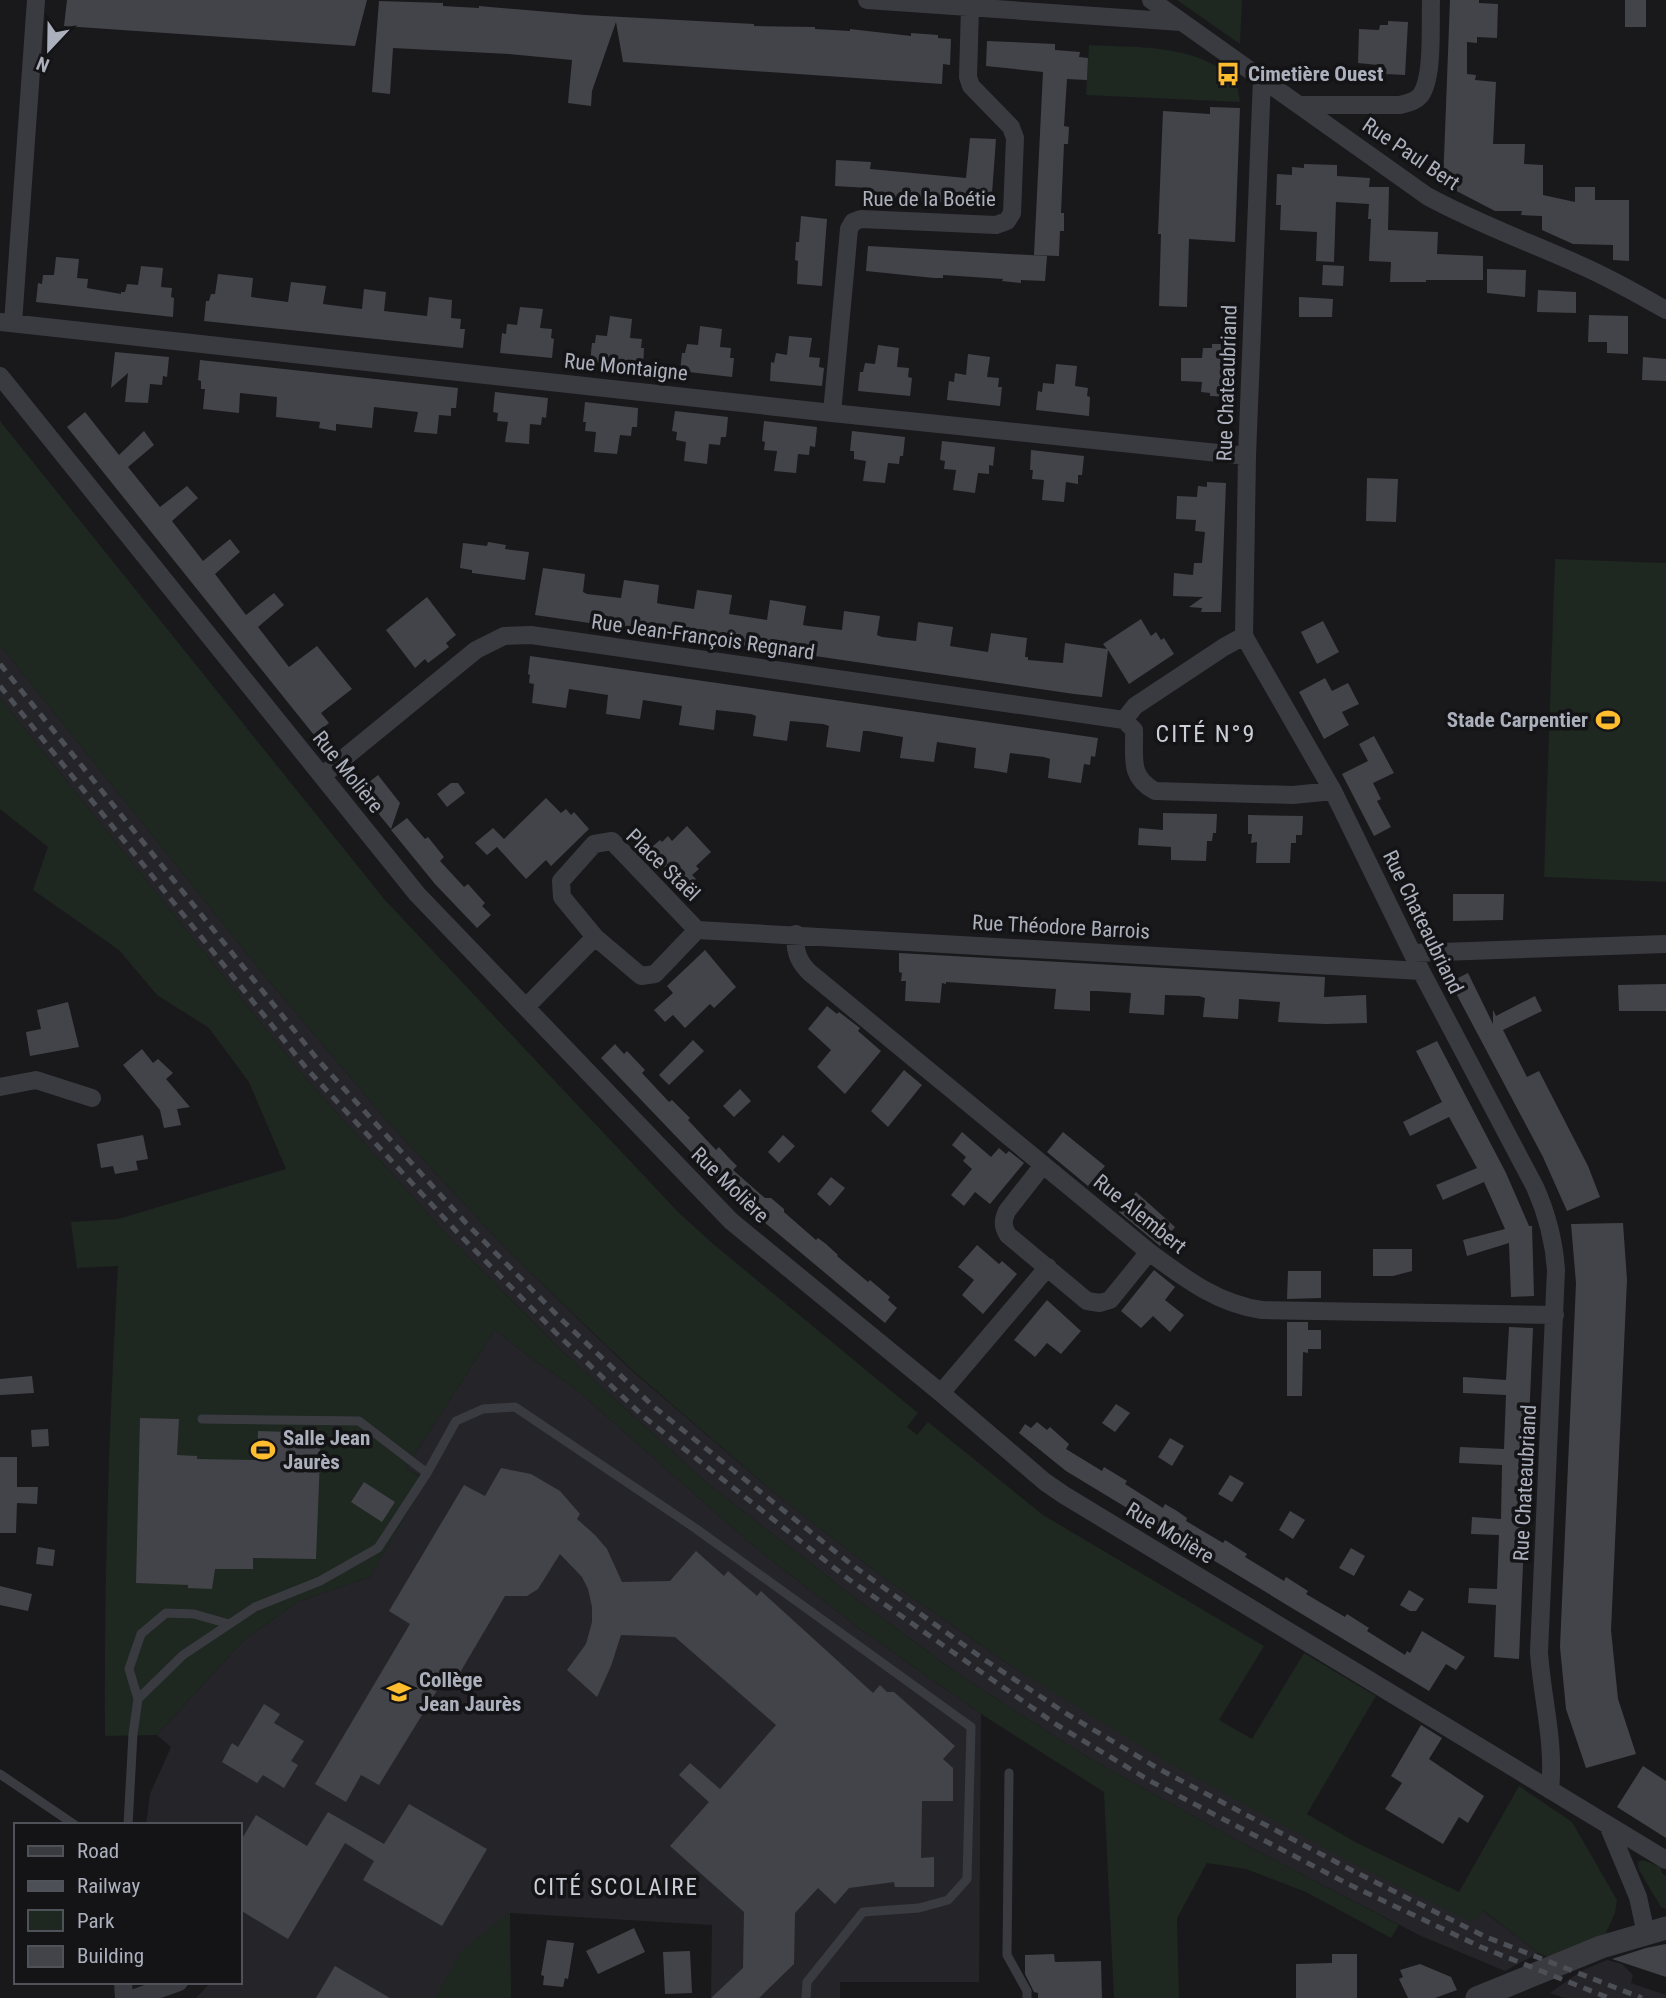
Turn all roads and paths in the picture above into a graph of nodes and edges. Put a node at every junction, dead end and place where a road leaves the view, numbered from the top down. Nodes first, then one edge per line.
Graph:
1 (36, 0) edge
2 (867, 0) edge
3 (1151, 0) edge
4 (1431, 0) edge
5 (970, 7) junction
6 (1182, 22) junction
7 (1262, 78) junction
8 (1299, 104) junction
9 (1666, 310) edge
10 (6, 322) edge
11 (0, 376) edge
12 (832, 413) junction
13 (1247, 456) junction
14 (1244, 636) junction
15 (1124, 720) junction
16 (322, 776) junction
17 (1333, 791) junction
18 (697, 930) junction
19 (796, 934) junction
20 (595, 937) junction
21 (1666, 944) edge
22 (1413, 953) junction
23 (1421, 971) junction
24 (526, 1007) junction
25 (0, 1087) edge
26 (92, 1098) dead end
27 (1043, 1165) junction
28 (1149, 1252) junction
29 (1048, 1267) junction
30 (1555, 1315) junction
31 (941, 1393) junction
32 (202, 1419) dead end
33 (426, 1473) junction
34 (229, 1624) junction
35 (138, 1699) junction
36 (1009, 1773) dead end
37 (0, 1774) edge
38 (1550, 1790) junction
39 (72, 1823) edge
40 (128, 1823) edge
41 (1608, 1825) junction
42 (1666, 1860) edge
43 (1656, 1931) edge
44 (174, 1984) edge
45 (1506, 1993) edge
46 (135, 1998) edge
47 (806, 1998) edge
48 (1027, 1998) edge
49 (1477, 1998) edge

1 - 10 street
2 - 5 street
3 - 6 street, Rue Paul Bert
4 - 8 street
5 - 6 street
5 - 12 street, Rue de la Boétie
6 - 7 street, Rue Paul Bert
7 - 8 street, Rue Paul Bert
7 - 13 street, Rue Chateaubriand
8 - 9 street, Rue Paul Bert
10 - 12 street, Rue Montaigne
11 - 16 street, Rue Molière
12 - 13 street, Rue Montaigne
13 - 14 street, Rue Chateaubriand
14 - 15 street
14 - 17 street, Rue Chateaubriand
15 - 16 street, Rue Jean-François Regnard
15 - 17 street
16 - 24 street, Rue Molière
17 - 22 street, Rue Chateaubriand
18 - 19 street, Rue Théodore Barrois
18 - 20 street, Place Staël
18 - 20 street, Place Staël
19 - 23 street, Rue Théodore Barrois
19 - 27 street, Rue Alembert
20 - 24 street
21 - 22 street
22 - 23 street, Rue Chateaubriand
23 - 30 street, Rue Chateaubriand
24 - 31 street, Rue Molière
25 - 26 street
27 - 28 street, Rue Alembert
27 - 29 street
28 - 29 street
28 - 30 street, Rue Alembert
29 - 31 street
30 - 38 street, Rue Chateaubriand
31 - 38 street, Rue Molière
32 - 33 lane
33 - 34 lane
33 - 47 lane
34 - 35 lane
34 - 35 lane
35 - 40 lane
36 - 48 lane
37 - 39 lane
38 - 41 street, Rue Molière
41 - 42 street, Rue Molière
41 - 43 street
43 - 45 street
44 - 46 street
45 - 49 street

